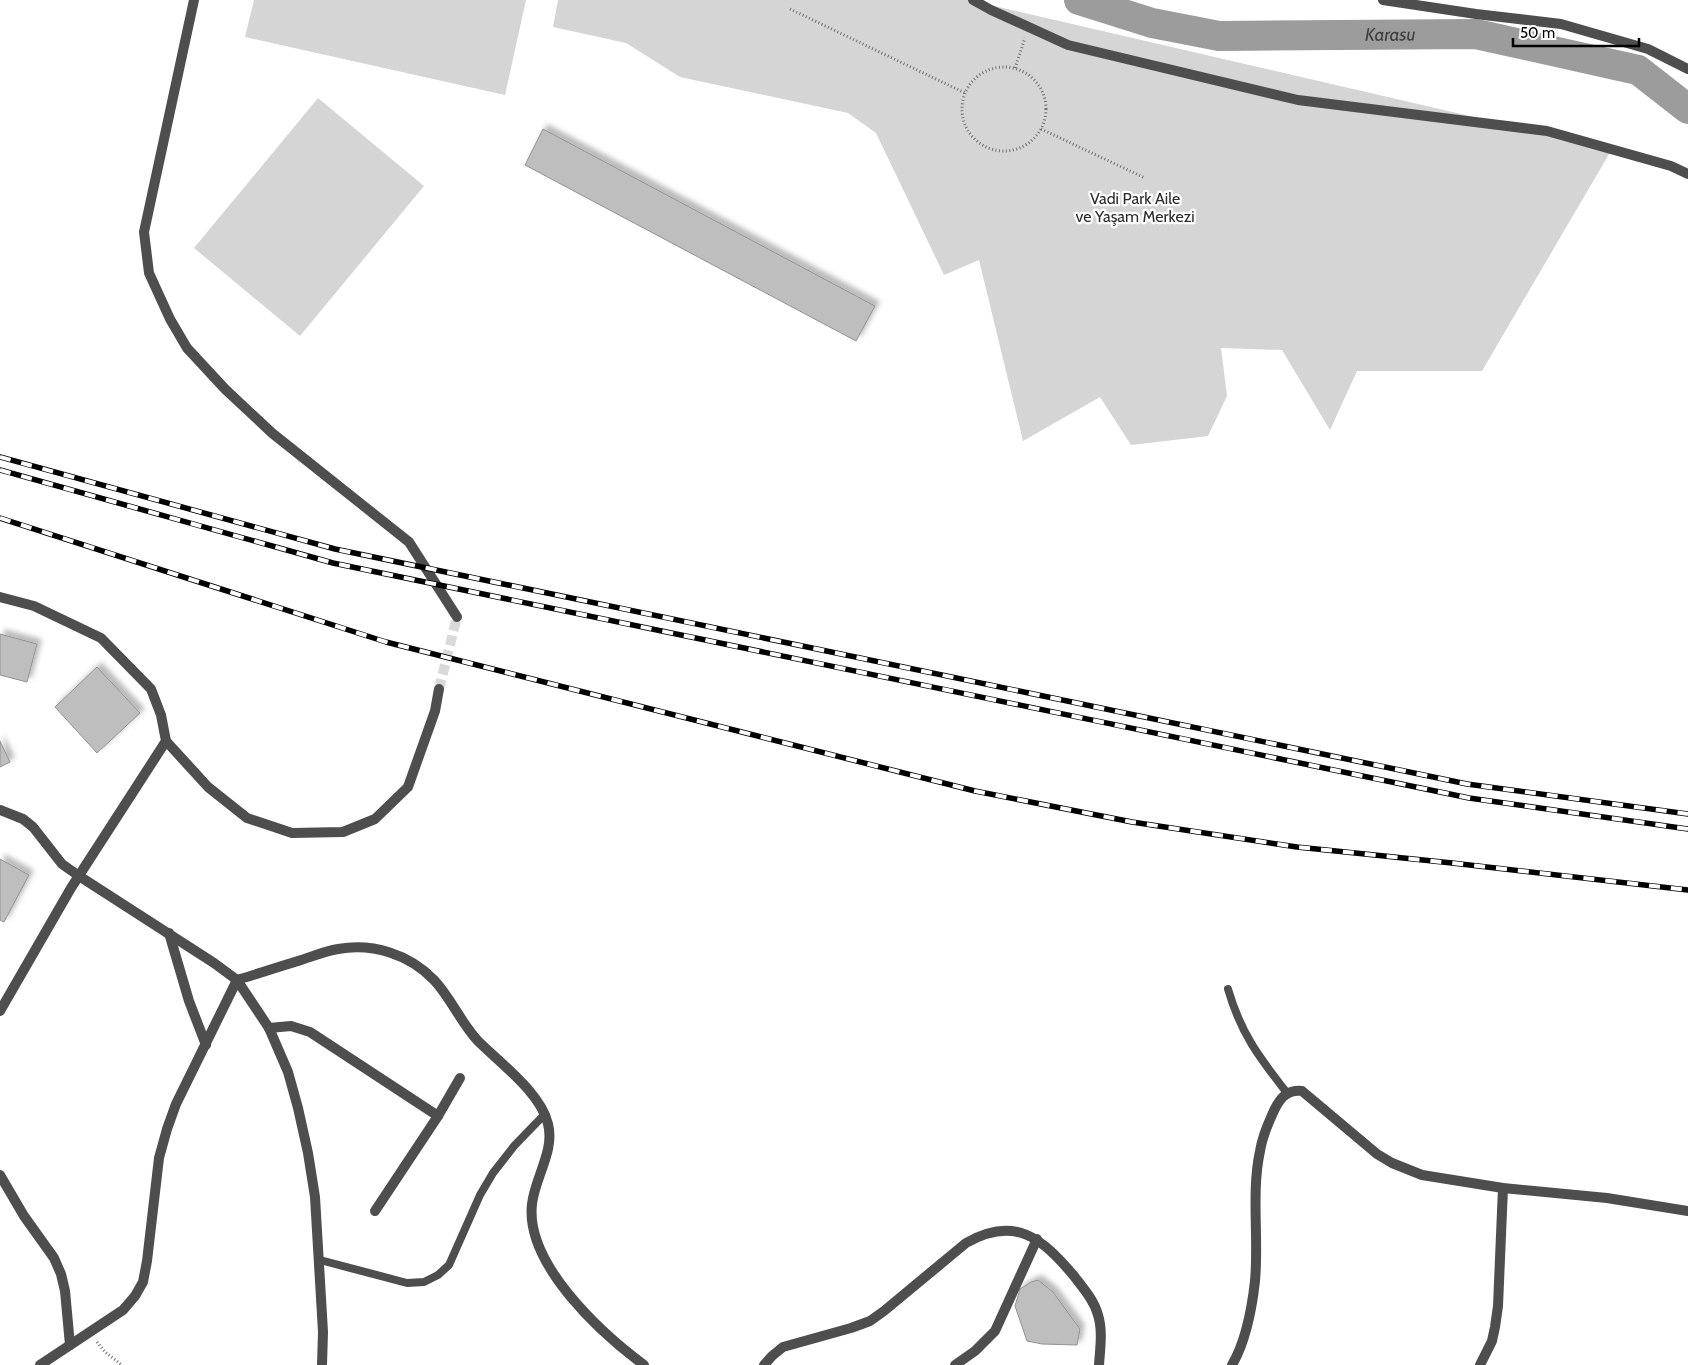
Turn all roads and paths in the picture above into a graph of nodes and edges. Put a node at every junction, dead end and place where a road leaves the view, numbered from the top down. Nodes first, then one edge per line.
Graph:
1 (194, 0) edge
2 (973, 0) edge
3 (1383, 0) edge
4 (790, 8) dead end
5 (1029, 27) junction
6 (1015, 68) junction
7 (1688, 69) edge
8 (965, 93) junction
9 (1041, 129) junction
10 (1688, 174) edge
11 (1145, 178) dead end
12 (0, 597) edge
13 (457, 617) dead end
14 (438, 690) tunnel mouth
15 (166, 741) junction
16 (0, 810) edge
17 (79, 876) junction
18 (169, 933) junction
19 (237, 980) junction
20 (1228, 989) dead end
21 (1, 1009) edge
22 (269, 1028) junction
23 (206, 1044) junction
24 (460, 1078) dead end
25 (1287, 1093) junction
26 (546, 1114) junction
27 (438, 1116) junction
28 (0, 1175) edge
29 (1503, 1188) junction
30 (375, 1211) dead end
31 (1688, 1211) edge
32 (1037, 1239) junction
33 (320, 1260) junction
34 (89, 1332) junction
35 (70, 1345) junction
36 (40, 1365) edge
37 (122, 1365) edge
38 (322, 1365) edge
39 (644, 1365) edge
40 (764, 1365) edge
41 (956, 1365) edge
42 (1100, 1365) edge
43 (1232, 1365) edge
44 (1480, 1365) edge

1 - 13 street
2 - 5 street
3 - 7 street
4 - 8 path
5 - 6 path
5 - 10 street
6 - 8 path
6 - 9 path
8 - 9 path
9 - 11 path
12 - 15 street
14 - 15 street
15 - 17 street
16 - 17 street
17 - 18 street
17 - 21 street
18 - 19 street
18 - 23 street
19 - 22 street
19 - 23 street
19 - 26 street
20 - 25 lane
22 - 27 street
22 - 33 street
23 - 34 street
24 - 27 street
25 - 29 street
25 - 43 street
26 - 33 lane
26 - 39 street
27 - 30 street
28 - 35 street
29 - 31 street
29 - 44 street
32 - 40 street
32 - 41 street
32 - 42 street
33 - 38 street
34 - 35 street
34 - 37 path
35 - 36 street

